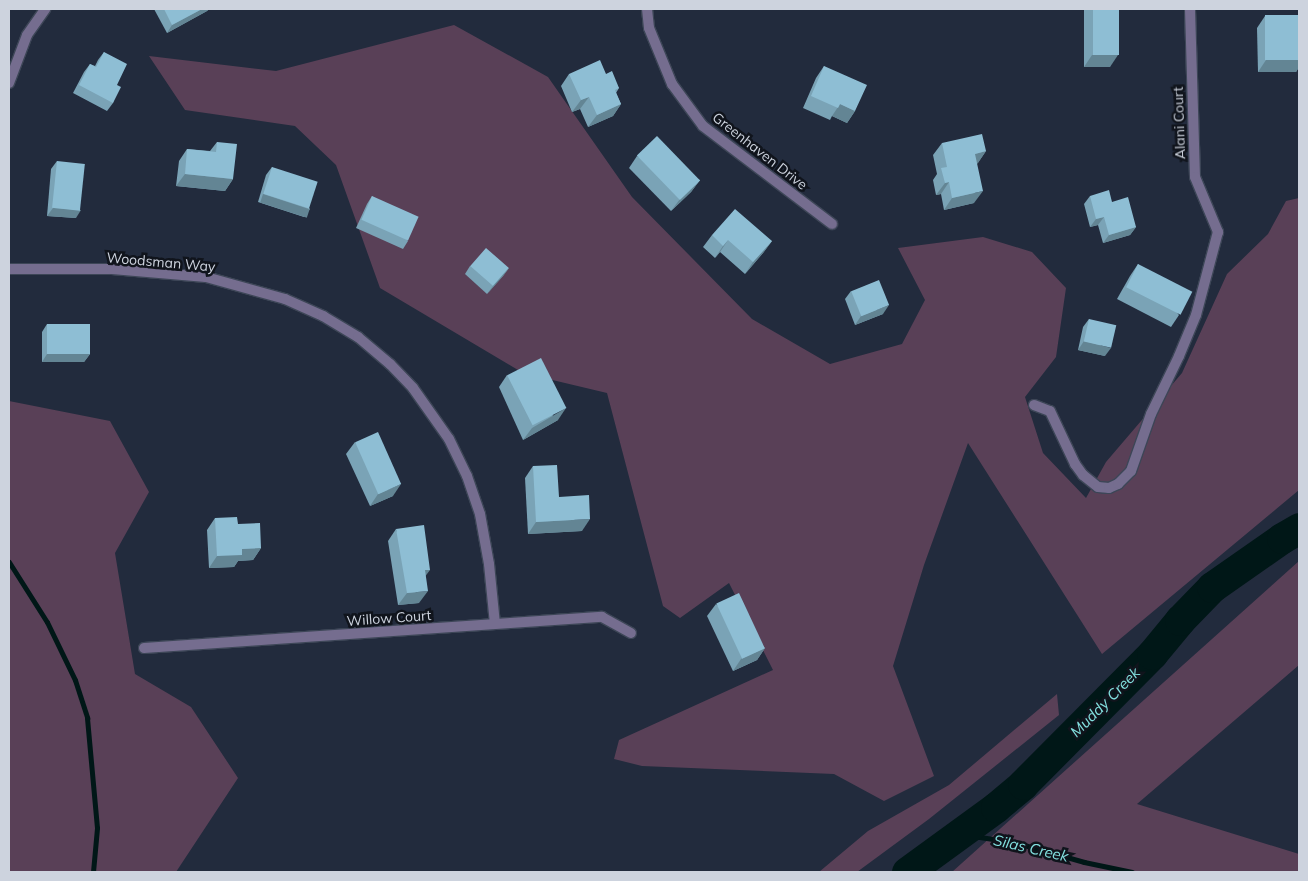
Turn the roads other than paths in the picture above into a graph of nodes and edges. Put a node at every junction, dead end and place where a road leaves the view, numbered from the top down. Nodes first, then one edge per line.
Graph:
1 (46, 9) edge
2 (647, 9) edge
3 (1190, 9) edge
4 (9, 83) edge
5 (832, 224) dead end
6 (9, 269) edge
7 (1034, 405) dead end
8 (495, 624) junction
9 (632, 633) dead end
10 (144, 648) dead end

1 - 4 street
2 - 5 street, Greenhaven Drive
3 - 7 street, Alani Court
6 - 8 street, Woodsman Way
8 - 9 street, Willow Court
8 - 10 street, Willow Court

